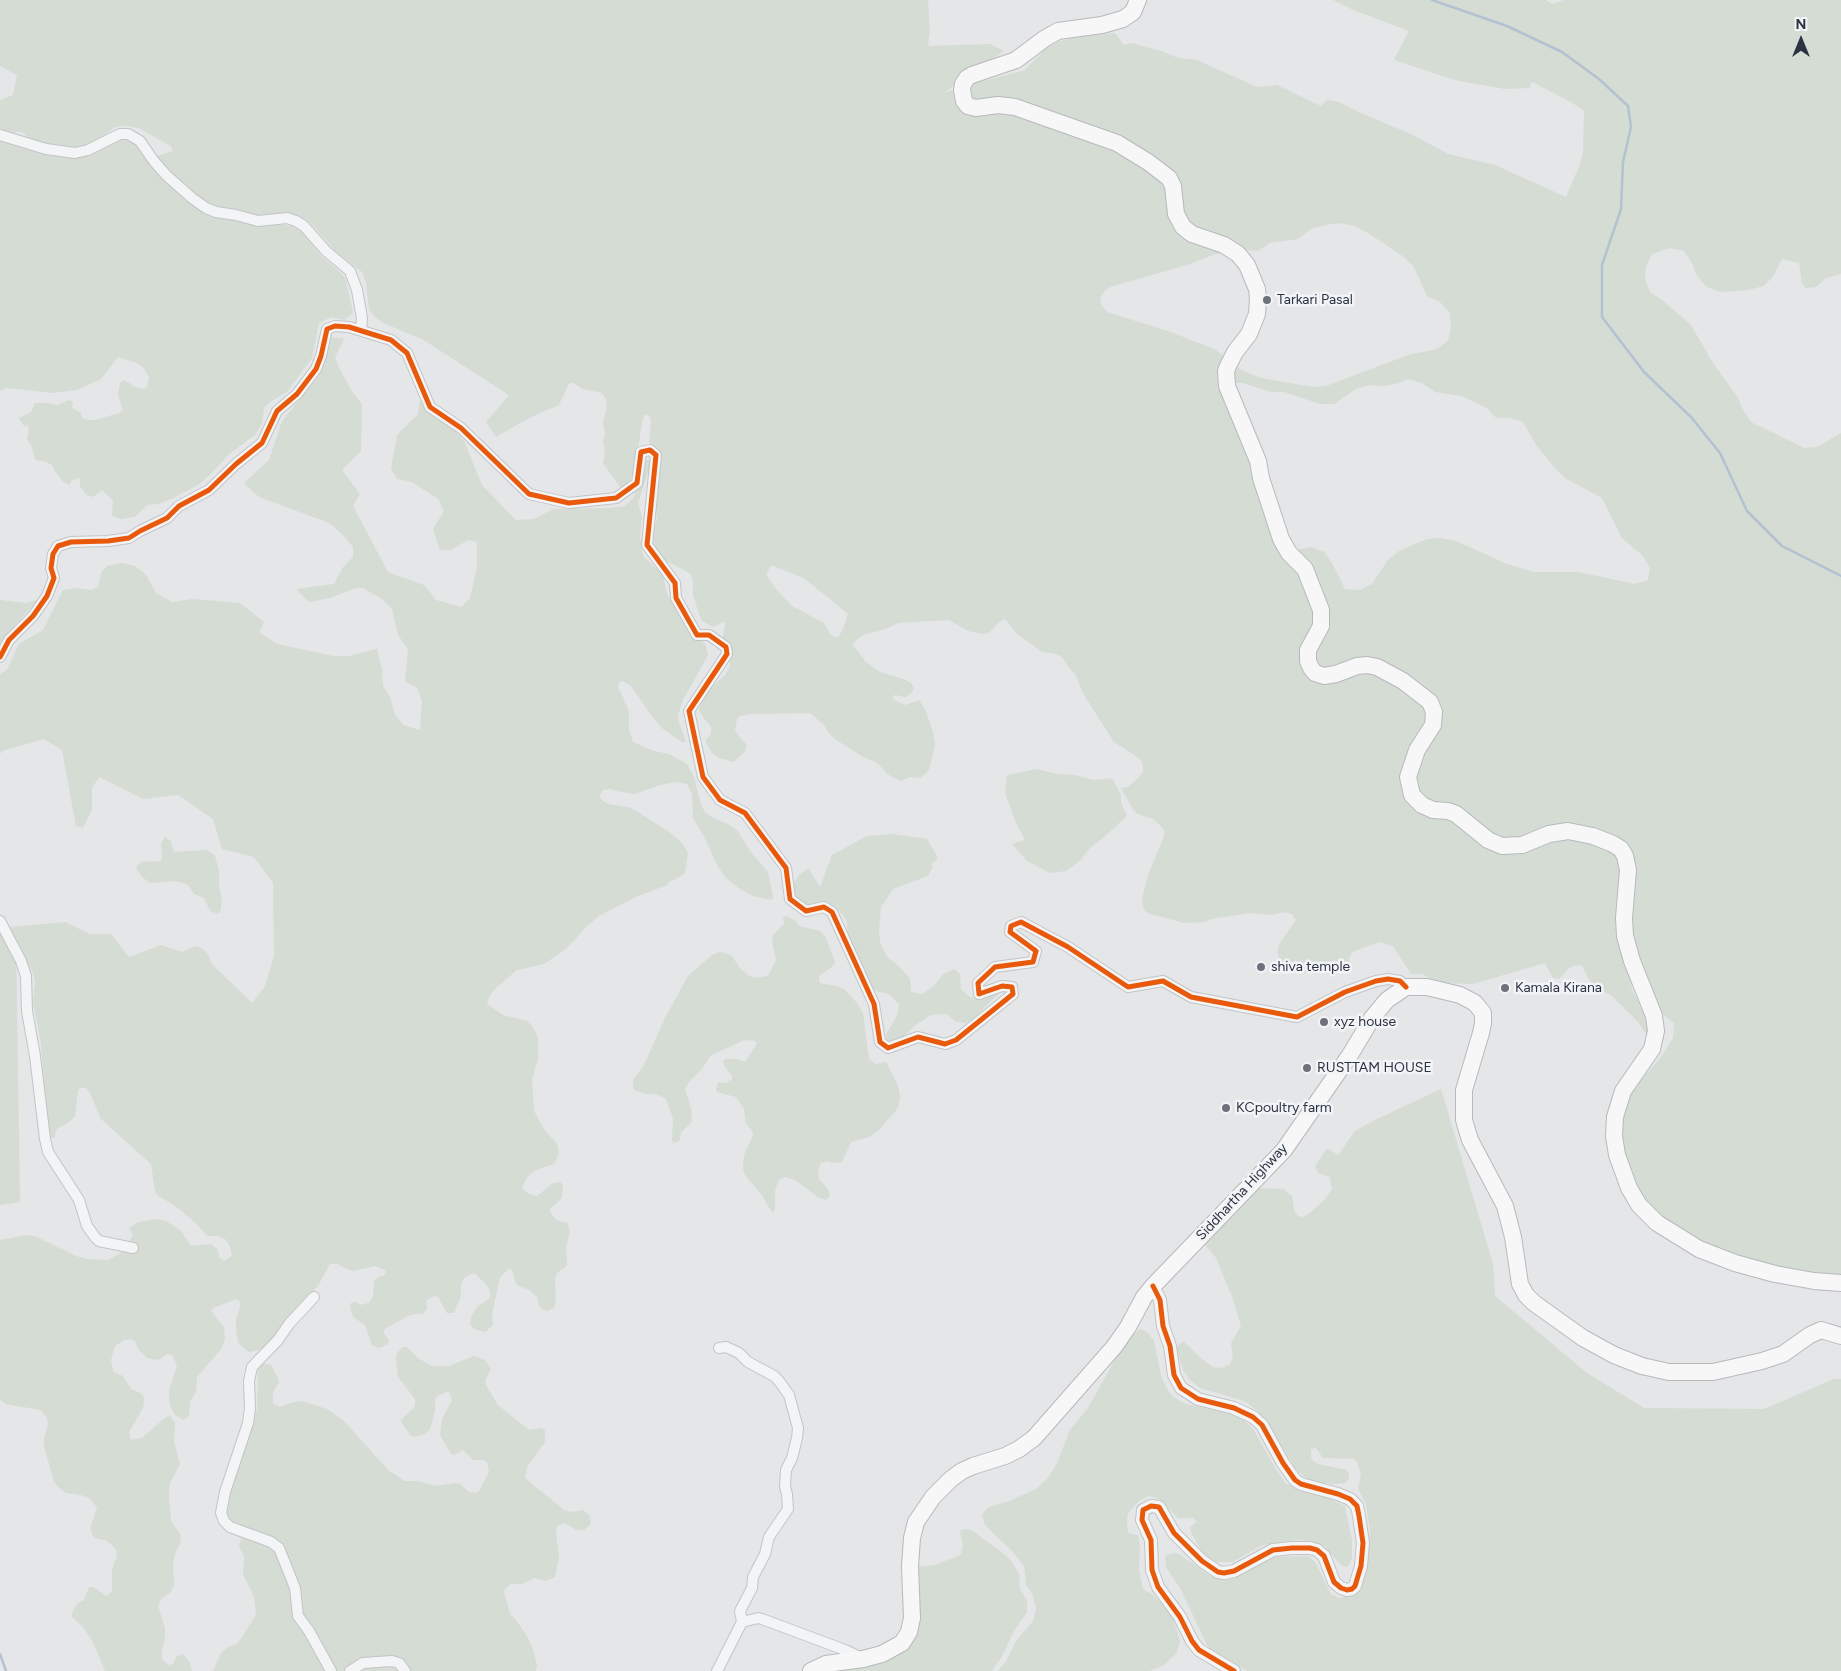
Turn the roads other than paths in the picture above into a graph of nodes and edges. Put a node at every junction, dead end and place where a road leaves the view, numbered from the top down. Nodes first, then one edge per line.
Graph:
1 (1138, 0) edge
2 (0, 134) edge
3 (361, 330) junction
4 (0, 657) edge
5 (0, 921) edge
6 (1406, 987) junction
7 (133, 1248) dead end
8 (1841, 1283) edge
9 (1153, 1286) junction
10 (314, 1297) dead end
11 (1841, 1336) edge
12 (719, 1348) dead end
13 (742, 1622) junction
14 (863, 1659) junction
15 (331, 1671) edge
16 (350, 1671) edge
17 (405, 1671) edge
18 (717, 1671) edge
19 (811, 1671) edge
20 (1234, 1671) edge

1 - 8 highway
2 - 3 street
3 - 4 street
3 - 6 street
5 - 7 street
6 - 9 highway, Siddhartha Highway
6 - 11 highway
9 - 14 highway, Siddhartha Highway
9 - 20 street
10 - 15 street
12 - 13 street
13 - 14 street
13 - 18 street
14 - 19 highway, Siddhartha Highway
16 - 17 street

